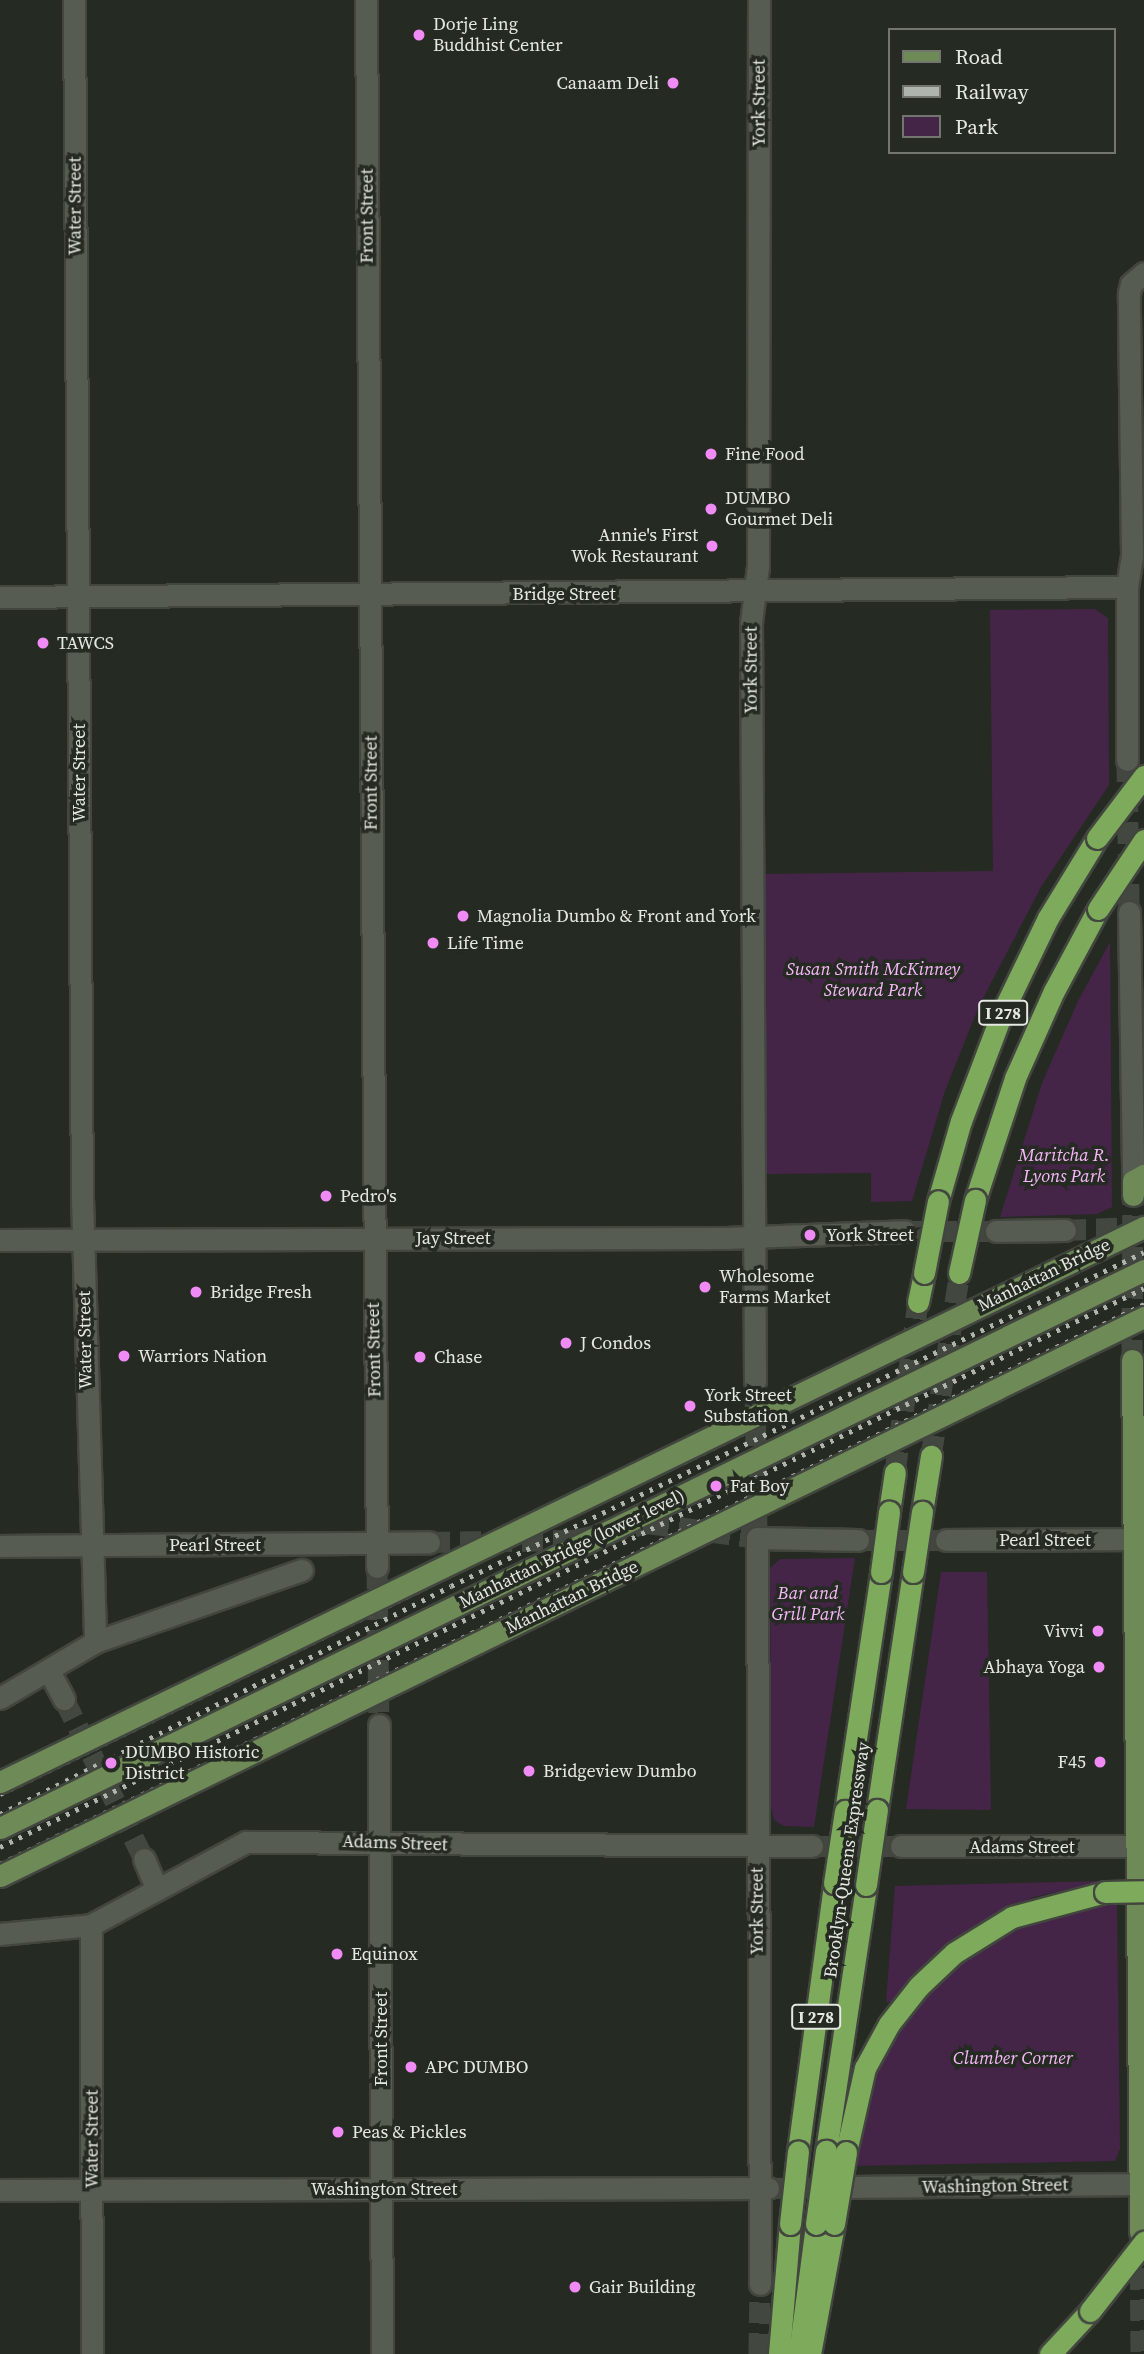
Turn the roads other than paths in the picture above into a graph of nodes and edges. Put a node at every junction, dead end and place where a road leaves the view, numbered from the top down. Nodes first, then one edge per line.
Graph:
1 (74, 0) edge
2 (366, 0) edge
3 (759, 0) edge
4 (1144, 273) edge
5 (1127, 587) junction
6 (755, 593) junction
7 (370, 595) junction
8 (0, 597) edge
9 (78, 597) junction
10 (1127, 760) tunnel mouth
11 (1144, 776) edge
12 (1144, 839) edge
13 (1129, 912) tunnel mouth
14 (1136, 1184) tunnel mouth
15 (1144, 1227) tunnel mouth
16 (1065, 1230) tunnel mouth
17 (905, 1231) tunnel mouth
18 (996, 1231) tunnel mouth
19 (754, 1236) junction
20 (373, 1238) junction
21 (0, 1240) edge
22 (83, 1240) junction
23 (1144, 1270) edge
24 (959, 1278) tunnel mouth
25 (918, 1302) tunnel mouth
26 (1144, 1317) edge
27 (1138, 1357) tunnel mouth
28 (755, 1382) tunnel mouth
29 (931, 1455) tunnel mouth
30 (895, 1472) tunnel mouth
31 (1139, 1539) edge
32 (858, 1540) tunnel mouth
33 (946, 1540) tunnel mouth
34 (429, 1542) tunnel mouth
35 (377, 1543) junction
36 (89, 1545) junction
37 (0, 1546) edge
38 (377, 1567) tunnel mouth
39 (302, 1570) dead end
40 (95, 1642) junction
41 (49, 1671) junction
42 (0, 1698) edge
43 (64, 1699) tunnel mouth
44 (379, 1725) tunnel mouth
45 (0, 1783) edge
46 (0, 1828) edge
47 (380, 1843) junction
48 (757, 1846) junction
49 (811, 1846) tunnel mouth
50 (901, 1846) tunnel mouth
51 (1140, 1847) edge
52 (144, 1859) tunnel mouth
53 (0, 1876) edge
54 (157, 1889) junction
55 (1144, 1891) edge
56 (90, 1925) junction
57 (0, 1934) edge
58 (836, 2151) junction
59 (1142, 2184) edge
60 (850, 2187) tunnel mouth
61 (764, 2188) junction
62 (0, 2190) edge
63 (92, 2190) junction
64 (381, 2190) junction
65 (825, 2224) junction
66 (1142, 2237) edge
67 (1144, 2263) edge
68 (784, 2279) junction
69 (760, 2284) tunnel mouth
70 (1090, 2311) junction
71 (92, 2354) edge
72 (382, 2354) edge
73 (769, 2354) edge
74 (779, 2354) edge
75 (799, 2354) edge
76 (810, 2354) edge
77 (1050, 2354) edge

1 - 9 street, Water Street
2 - 7 street, Front Street
3 - 6 street, York Street
4 - 5 street
5 - 6 street, Bridge Street
5 - 10 street
6 - 7 street, Bridge Street
6 - 19 street, York Street
7 - 9 street, Bridge Street
7 - 20 street, Front Street
8 - 9 street, Bridge Street
9 - 22 street, Water Street
11 - 25 highway, I 278, bridge
12 - 24 highway, I 278, bridge
13 - 14 street
15 - 45 main road, Manhattan Bridge, bridge
16 - 18 street
17 - 19 street, Jay Street
19 - 20 street, Jay Street
19 - 28 street, York Street
20 - 22 street, Jay Street
20 - 35 street, Front Street
21 - 22 street, Jay Street
22 - 36 street, Water Street
23 - 46 main road, Manhattan Bridge (lower level), bridge
26 - 53 main road, Manhattan Bridge, bridge
27 - 31 main road
29 - 58 highway, Brooklyn-Queens Expressway / I 278, bridge
30 - 68 highway, Brooklyn-Queens Expressway / I 278, bridge
31 - 33 street, Pearl Street
31 - 51 main road
32 - 48 street, York Street
34 - 35 street, Pearl Street
35 - 36 street, Pearl Street
35 - 38 street, Front Street
36 - 37 street, Pearl Street
36 - 40 street, Water Street
39 - 40 street
40 - 41 street
41 - 42 street
41 - 43 street
44 - 47 street, Front Street
47 - 48 street, Adams Street
47 - 54 street, Adams Street
47 - 64 street, Front Street
48 - 49 street, Adams Street
48 - 61 street, York Street
50 - 51 street, Adams Street
51 - 59 main road
52 - 54 street
54 - 56 street, Adams Street
55 - 58 highway, bridge
56 - 57 street, Adams Street
56 - 63 street, Water Street
58 - 65 highway, bridge
59 - 60 street, Washington Street
59 - 66 main road
61 - 64 street, Washington Street
61 - 69 street, York Street
62 - 63 street, Washington Street
63 - 64 street, Washington Street
63 - 71 street, Water Street
64 - 72 street, Front Street
65 - 75 highway
65 - 76 highway
66 - 70 highway, bridge
67 - 70 highway, bridge
68 - 73 highway
68 - 74 highway, Brooklyn-Queens Expressway / I 278
70 - 77 highway

